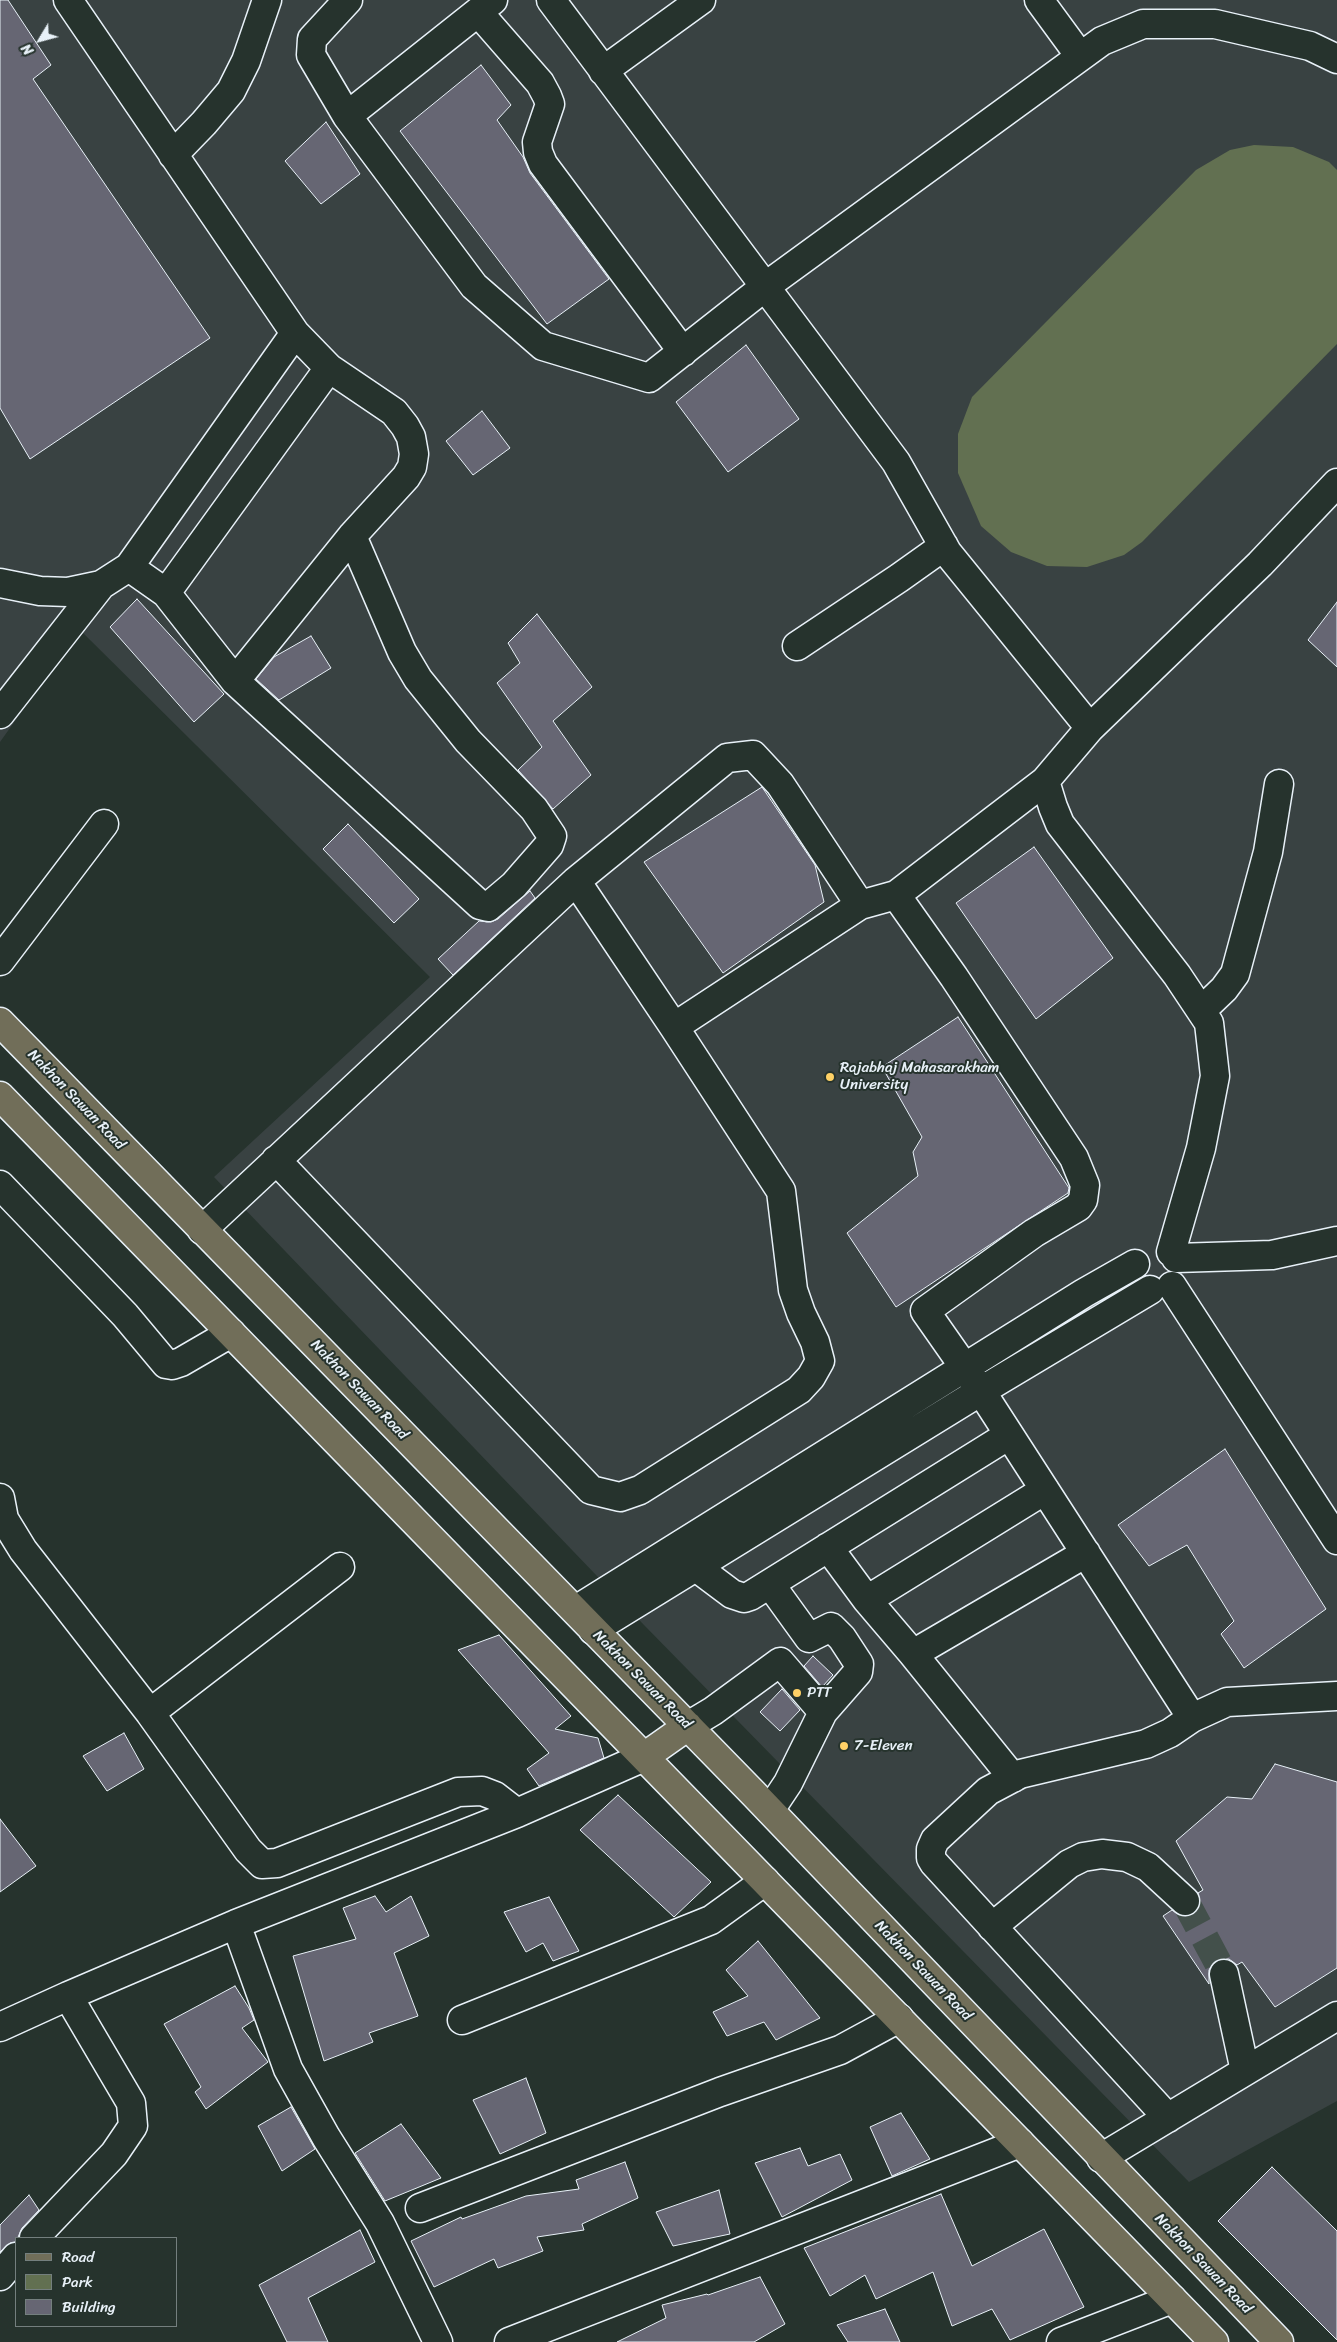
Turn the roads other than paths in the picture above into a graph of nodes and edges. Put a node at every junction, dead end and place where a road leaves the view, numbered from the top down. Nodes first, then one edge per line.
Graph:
1 (68, 0) edge
2 (267, 0) edge
3 (348, 0) edge
4 (551, 0) edge
5 (701, 0) edge
6 (1039, 0) edge
7 (485, 6) edge
8 (1080, 56) junction
9 (1337, 59) edge
10 (603, 71) junction
11 (347, 116) junction
12 (174, 155) junction
13 (766, 286) junction
14 (295, 333) junction
15 (683, 352) junction
16 (329, 368) junction
17 (1337, 483) edge
18 (352, 536) junction
19 (944, 546) junction
20 (129, 567) junction
21 (0, 583) edge
22 (101, 585) junction
23 (166, 593) junction
24 (797, 646) dead end
25 (235, 681) junction
26 (0, 714) edge
27 (1090, 728) junction
28 (1045, 781) junction
29 (1279, 784) dead end
30 (104, 824) dead end
31 (576, 882) junction
32 (896, 895) junction
33 (860, 905) junction
34 (0, 961) edge
35 (1201, 1011) junction
36 (0, 1022) edge
37 (674, 1027) junction
38 (0, 1096) edge
39 (276, 1160) junction
40 (0, 1185) edge
41 (202, 1230) junction
42 (1336, 1243) edge
43 (1174, 1255) junction
44 (1135, 1264) junction
45 (1161, 1288) junction
46 (231, 1333) junction
47 (966, 1368) junction
48 (981, 1391) junction
49 (1009, 1434) junction
50 (1045, 1490) junction
51 (0, 1498) edge
52 (1337, 1540) edge
53 (828, 1547) junction
54 (1086, 1553) junction
55 (340, 1567) dead end
56 (696, 1567) junction
57 (770, 1584) junction
58 (867, 1600) junction
59 (576, 1610) junction
60 (593, 1630) junction
61 (809, 1638) junction
62 (913, 1654) junction
63 (780, 1662) junction
64 (1337, 1696) edge
65 (823, 1712) junction
66 (150, 1713) junction
67 (1192, 1718) junction
68 (688, 1726) junction
69 (644, 1757) junction
70 (1012, 1778) junction
71 (770, 1810) junction
72 (517, 1813) junction
73 (765, 1881) junction
74 (1185, 1901) tunnel mouth
75 (236, 1924) junction
76 (992, 1926) junction
77 (1224, 1974) tunnel mouth
78 (68, 1996) junction
79 (1337, 2016) edge
80 (898, 2018) junction
81 (462, 2020) dead end
82 (0, 2028) edge
83 (1245, 2072) junction
84 (1168, 2118) junction
85 (1020, 2143) junction
86 (1101, 2158) junction
87 (420, 2208) dead end
88 (35, 2237) edge
89 (15, 2258) edge
90 (0, 2276) edge
91 (1172, 2299) junction
92 (438, 2342) edge
93 (509, 2342) edge
94 (1061, 2342) edge
95 (1214, 2342) edge
96 (1279, 2342) edge

1 - 12 street
2 - 12 street
3 - 11 street
4 - 10 street
5 - 10 street
6 - 8 street
7 - 11 street
7 - 15 street
8 - 9 street
8 - 13 street
10 - 13 street
11 - 15 street
12 - 14 street
13 - 15 street
13 - 19 street
14 - 16 street
14 - 20 street
16 - 18 street
16 - 23 street
17 - 27 street
18 - 25 street
18 - 25 street
19 - 24 street
19 - 27 street
20 - 22 street
20 - 23 street
21 - 22 street
22 - 26 street
23 - 25 street
27 - 28 street
28 - 32 street
28 - 35 street
29 - 35 street
30 - 34 street
31 - 33 street
31 - 37 street
31 - 39 street
32 - 33 street
32 - 47 street
33 - 37 street
35 - 43 street
36 - 41 main road, Nakhon Sawan Road
37 - 39 street
38 - 46 main road
39 - 41 street
40 - 46 street
41 - 59 main road, Nakhon Sawan Road
42 - 43 street
43 - 44 street
43 - 45 street
44 - 45 street
44 - 47 street
45 - 48 street
45 - 52 street
46 - 69 main road
47 - 48 street
47 - 59 street
48 - 49 street
48 - 56 street
49 - 50 street
49 - 53 street
50 - 54 street
50 - 58 street
51 - 66 street
53 - 57 street
53 - 58 street
54 - 62 street
54 - 67 street
55 - 66 street
56 - 57 street
56 - 60 street
57 - 61 street
58 - 62 street
59 - 60 main road, Nakhon Sawan Road
60 - 68 main road, Nakhon Sawan Road
61 - 63 street
61 - 65 street
62 - 70 street
63 - 65 street
63 - 68 street
64 - 67 street
65 - 71 street
66 - 72 street
67 - 70 street
68 - 69 main road
68 - 71 main road, Nakhon Sawan Road
69 - 72 street
69 - 73 main road
70 - 76 street
71 - 86 main road, Nakhon Sawan Road
72 - 75 street
73 - 80 main road
73 - 81 street
74 - 76 street
75 - 78 street
75 - 92 street
76 - 84 street
77 - 83 street
78 - 82 street
78 - 88 street
79 - 83 street
80 - 85 main road
80 - 87 street
83 - 84 street
84 - 86 street
85 - 91 main road
85 - 93 street
86 - 96 main road, Nakhon Sawan Road
89 - 90 street
91 - 94 street
91 - 95 main road

